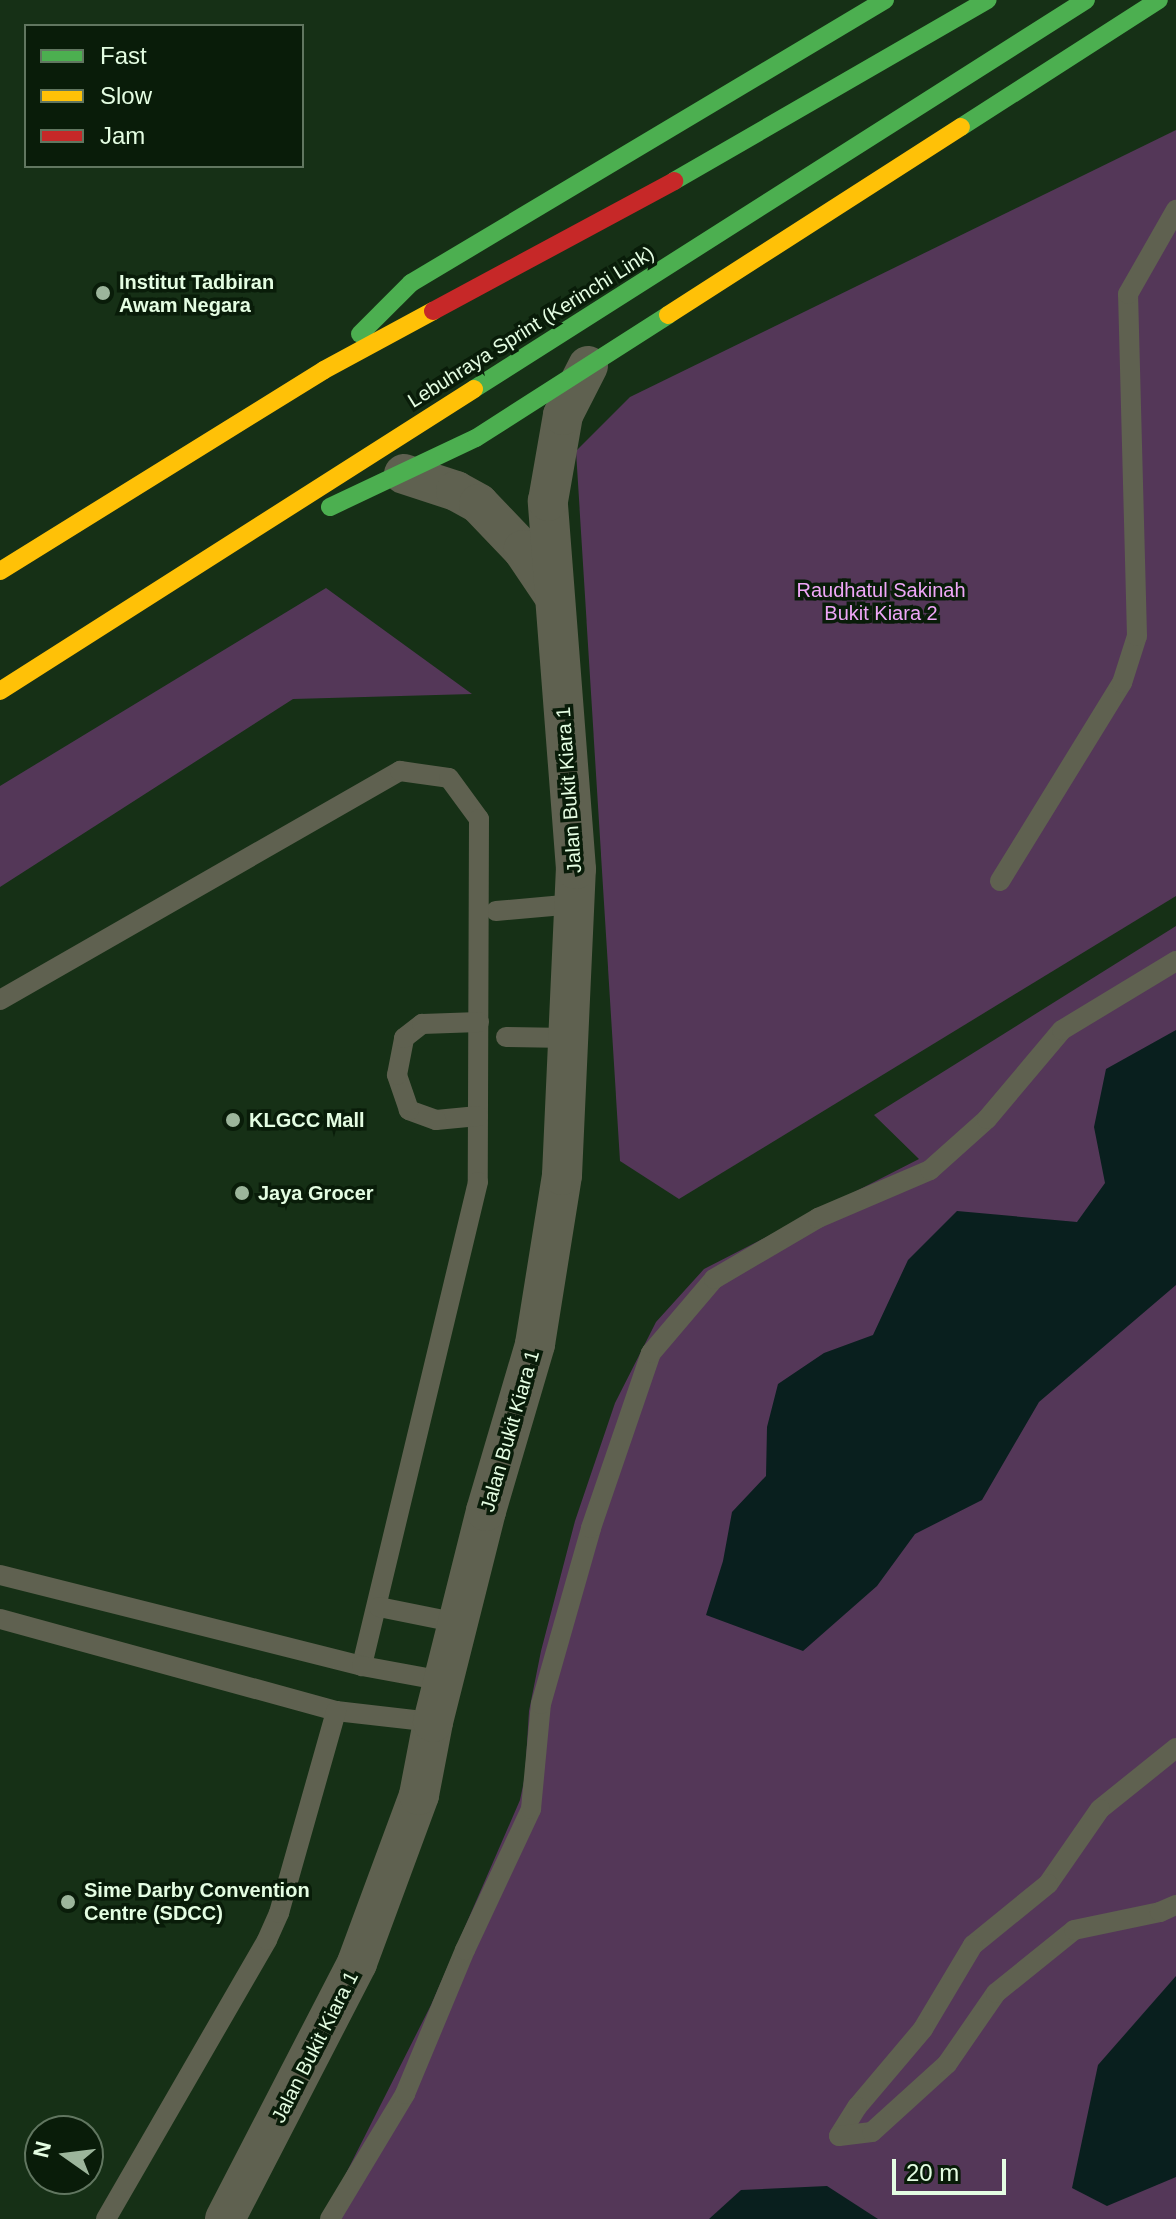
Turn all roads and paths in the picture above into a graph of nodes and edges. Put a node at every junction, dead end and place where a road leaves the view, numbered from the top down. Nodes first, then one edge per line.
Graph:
1 (885, 0) edge
2 (987, 0) edge
3 (1086, 0) edge
4 (1159, 0) edge
5 (1176, 210) edge
6 (588, 366) junction
7 (324, 370) junction
8 (404, 474) junction
9 (241, 539) junction
10 (0, 571) edge
11 (554, 596) junction
12 (0, 691) edge
13 (1000, 881) dead end
14 (575, 904) junction
15 (496, 911) dead end
16 (1176, 961) edge
17 (0, 1000) edge
18 (479, 1022) junction
19 (506, 1037) dead end
20 (568, 1038) junction
21 (478, 1116) junction
22 (0, 1575) edge
23 (379, 1607) junction
24 (0, 1619) edge
25 (458, 1623) junction
26 (362, 1666) junction
27 (444, 1681) junction
28 (336, 1711) junction
29 (433, 1722) junction
30 (1176, 1748) edge
31 (1176, 1905) edge
32 (106, 2219) edge
33 (225, 2219) edge
34 (330, 2219) edge

1 - 7 highway
2 - 7 highway
3 - 9 highway, Lebuhraya Sprint (Kerinchi Link)
4 - 6 highway
5 - 13 lane
6 - 8 highway
6 - 11 street, Jalan Bukit Kiara 1
7 - 10 highway
8 - 9 highway
8 - 11 street, Jalan Bukit Kiara 1
9 - 12 highway, Lebuhraya Sprint (Kerinchi Link)
11 - 14 street, Jalan Bukit Kiara 1
14 - 15 lane
14 - 20 street, Jalan Bukit Kiara 1
16 - 34 lane
17 - 18 lane
18 - 21 lane
18 - 21 lane
19 - 20 lane
20 - 25 street, Jalan Bukit Kiara 1
21 - 23 lane
22 - 26 lane
23 - 25 lane
23 - 26 lane
24 - 28 lane
25 - 27 street, Jalan Bukit Kiara 1
26 - 27 lane
27 - 29 street, Jalan Bukit Kiara 1
28 - 29 lane
28 - 32 lane
29 - 33 street, Jalan Bukit Kiara 1
30 - 31 lane

